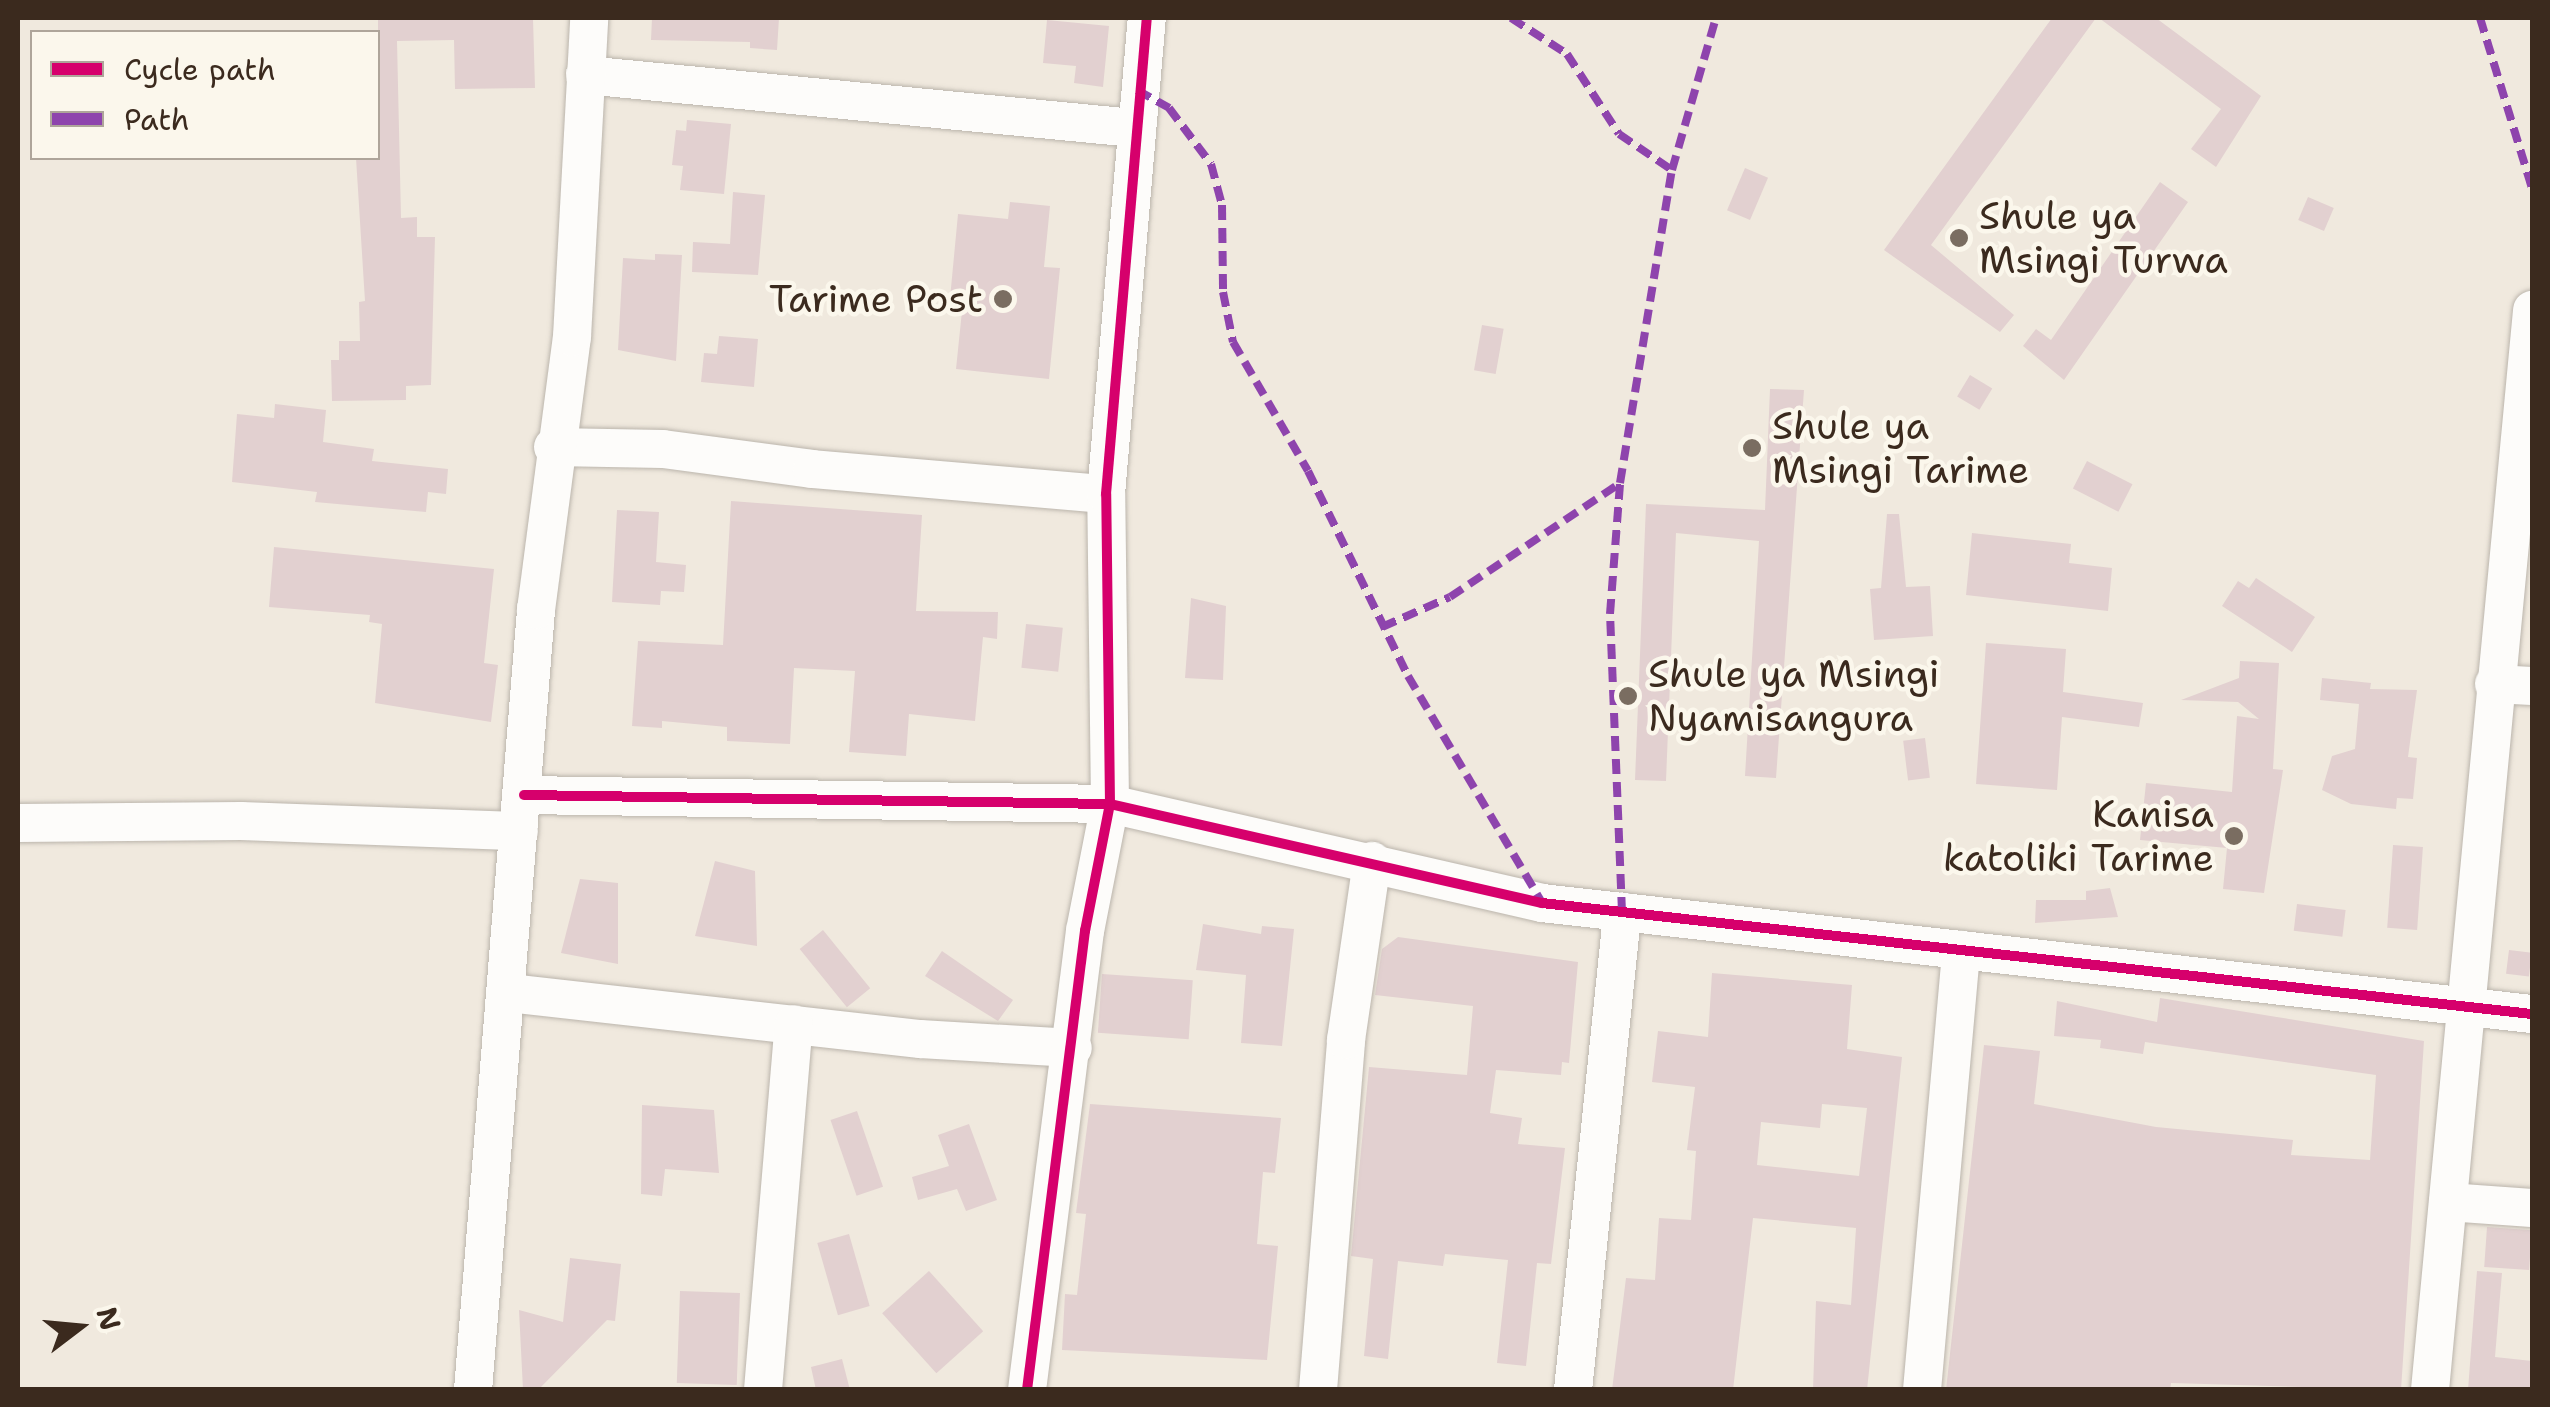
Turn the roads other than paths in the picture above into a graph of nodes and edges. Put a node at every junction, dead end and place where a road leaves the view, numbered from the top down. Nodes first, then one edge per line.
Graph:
1 (589, 18) edge
2 (1147, 18) edge
3 (584, 76) junction
4 (1132, 128) junction
5 (2532, 310) edge
6 (2528, 444) edge
7 (553, 447) junction
8 (1106, 494) junction
9 (2494, 684) junction
10 (2532, 686) edge
11 (1110, 804) junction
12 (521, 812) junction
13 (18, 823) edge
14 (1372, 861) junction
15 (1622, 912) junction
16 (1961, 950) junction
17 (509, 993) junction
18 (2464, 1003) junction
19 (2532, 1014) edge
20 (794, 1024) junction
21 (1072, 1048) junction
22 (2448, 1202) junction
23 (2532, 1208) edge
24 (1027, 1389) edge
25 (473, 1390) edge
26 (763, 1390) edge
27 (1057, 1390) edge
28 (1318, 1390) edge
29 (1573, 1390) edge
30 (1922, 1390) edge
31 (2430, 1390) edge

1 - 3 street
2 - 4 street
3 - 4 street
3 - 7 street
4 - 8 street
5 - 6 street
6 - 9 street
7 - 8 street
7 - 12 street
8 - 11 street
9 - 10 street
9 - 18 street
11 - 12 street
11 - 14 street
11 - 21 street
12 - 13 street
12 - 17 street
14 - 15 street
14 - 28 street
15 - 16 street
15 - 29 street
16 - 18 street
16 - 30 street
17 - 20 street
17 - 25 street
18 - 19 street
18 - 22 street
20 - 21 street
20 - 26 street
21 - 24 street
22 - 23 street
22 - 31 street
24 - 27 street

